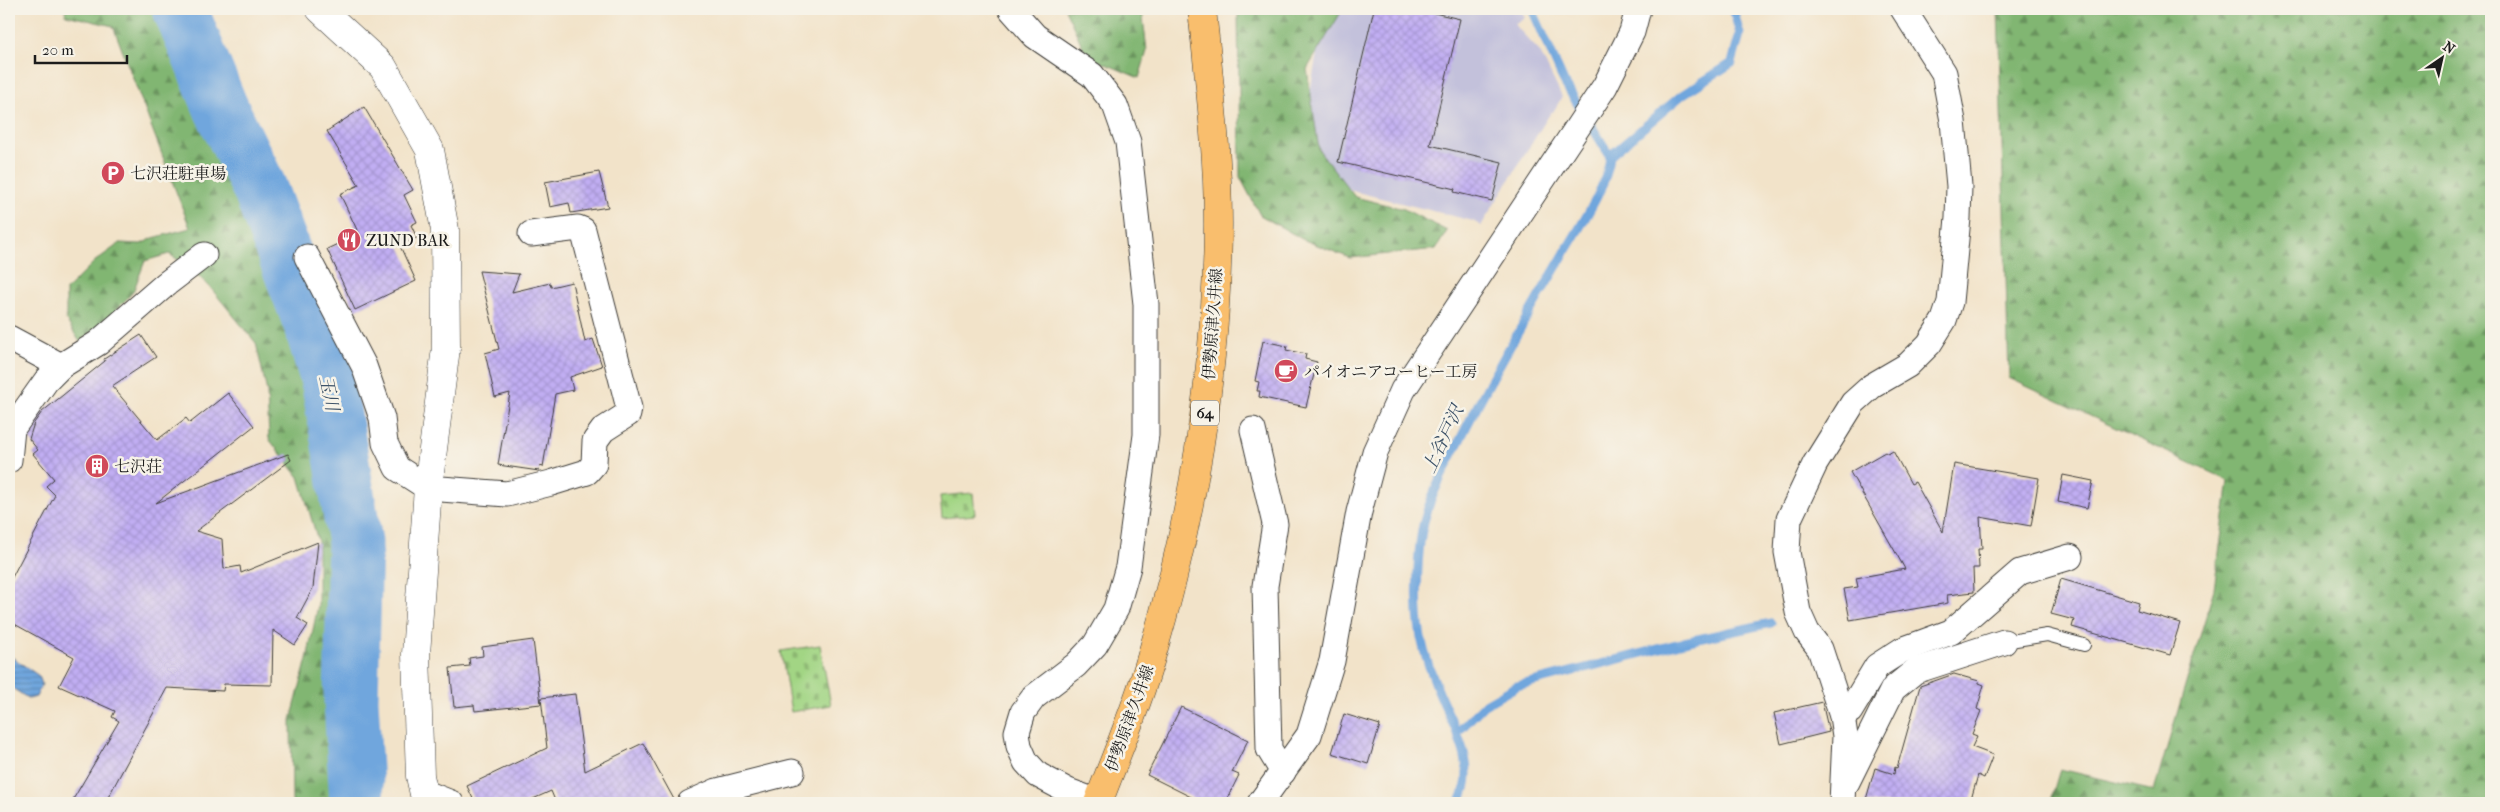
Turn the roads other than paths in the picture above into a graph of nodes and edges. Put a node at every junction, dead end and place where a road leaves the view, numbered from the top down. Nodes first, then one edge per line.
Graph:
1 (320, 9) edge
2 (1011, 9) edge
3 (1202, 9) edge
4 (1638, 9) edge
5 (1903, 9) edge
6 (530, 234) dead end
7 (204, 255) dead end
8 (307, 257) dead end
9 (9, 338) edge
10 (61, 366) junction
11 (1253, 430) dead end
12 (9, 460) edge
13 (428, 488) junction
14 (2070, 557) dead end
15 (2004, 642) joint
16 (2084, 645) dead end
17 (1842, 716) junction
18 (792, 772) dead end
19 (1283, 772) junction
20 (1843, 795) edge
21 (425, 798) edge
22 (452, 803) edge
23 (690, 803) edge
24 (1099, 803) edge
25 (1260, 803) edge

1 - 13 street
2 - 24 street
3 - 24 main road, 伊勢原津久井線 / 64
4 - 19 street
5 - 17 street
6 - 13 street
7 - 10 street
8 - 13 street
9 - 10 street
10 - 12 street
11 - 19 street
13 - 21 street
14 - 17 street
15 - 16 lane
15 - 20 street
17 - 20 street
18 - 23 street
19 - 25 street
21 - 22 street

